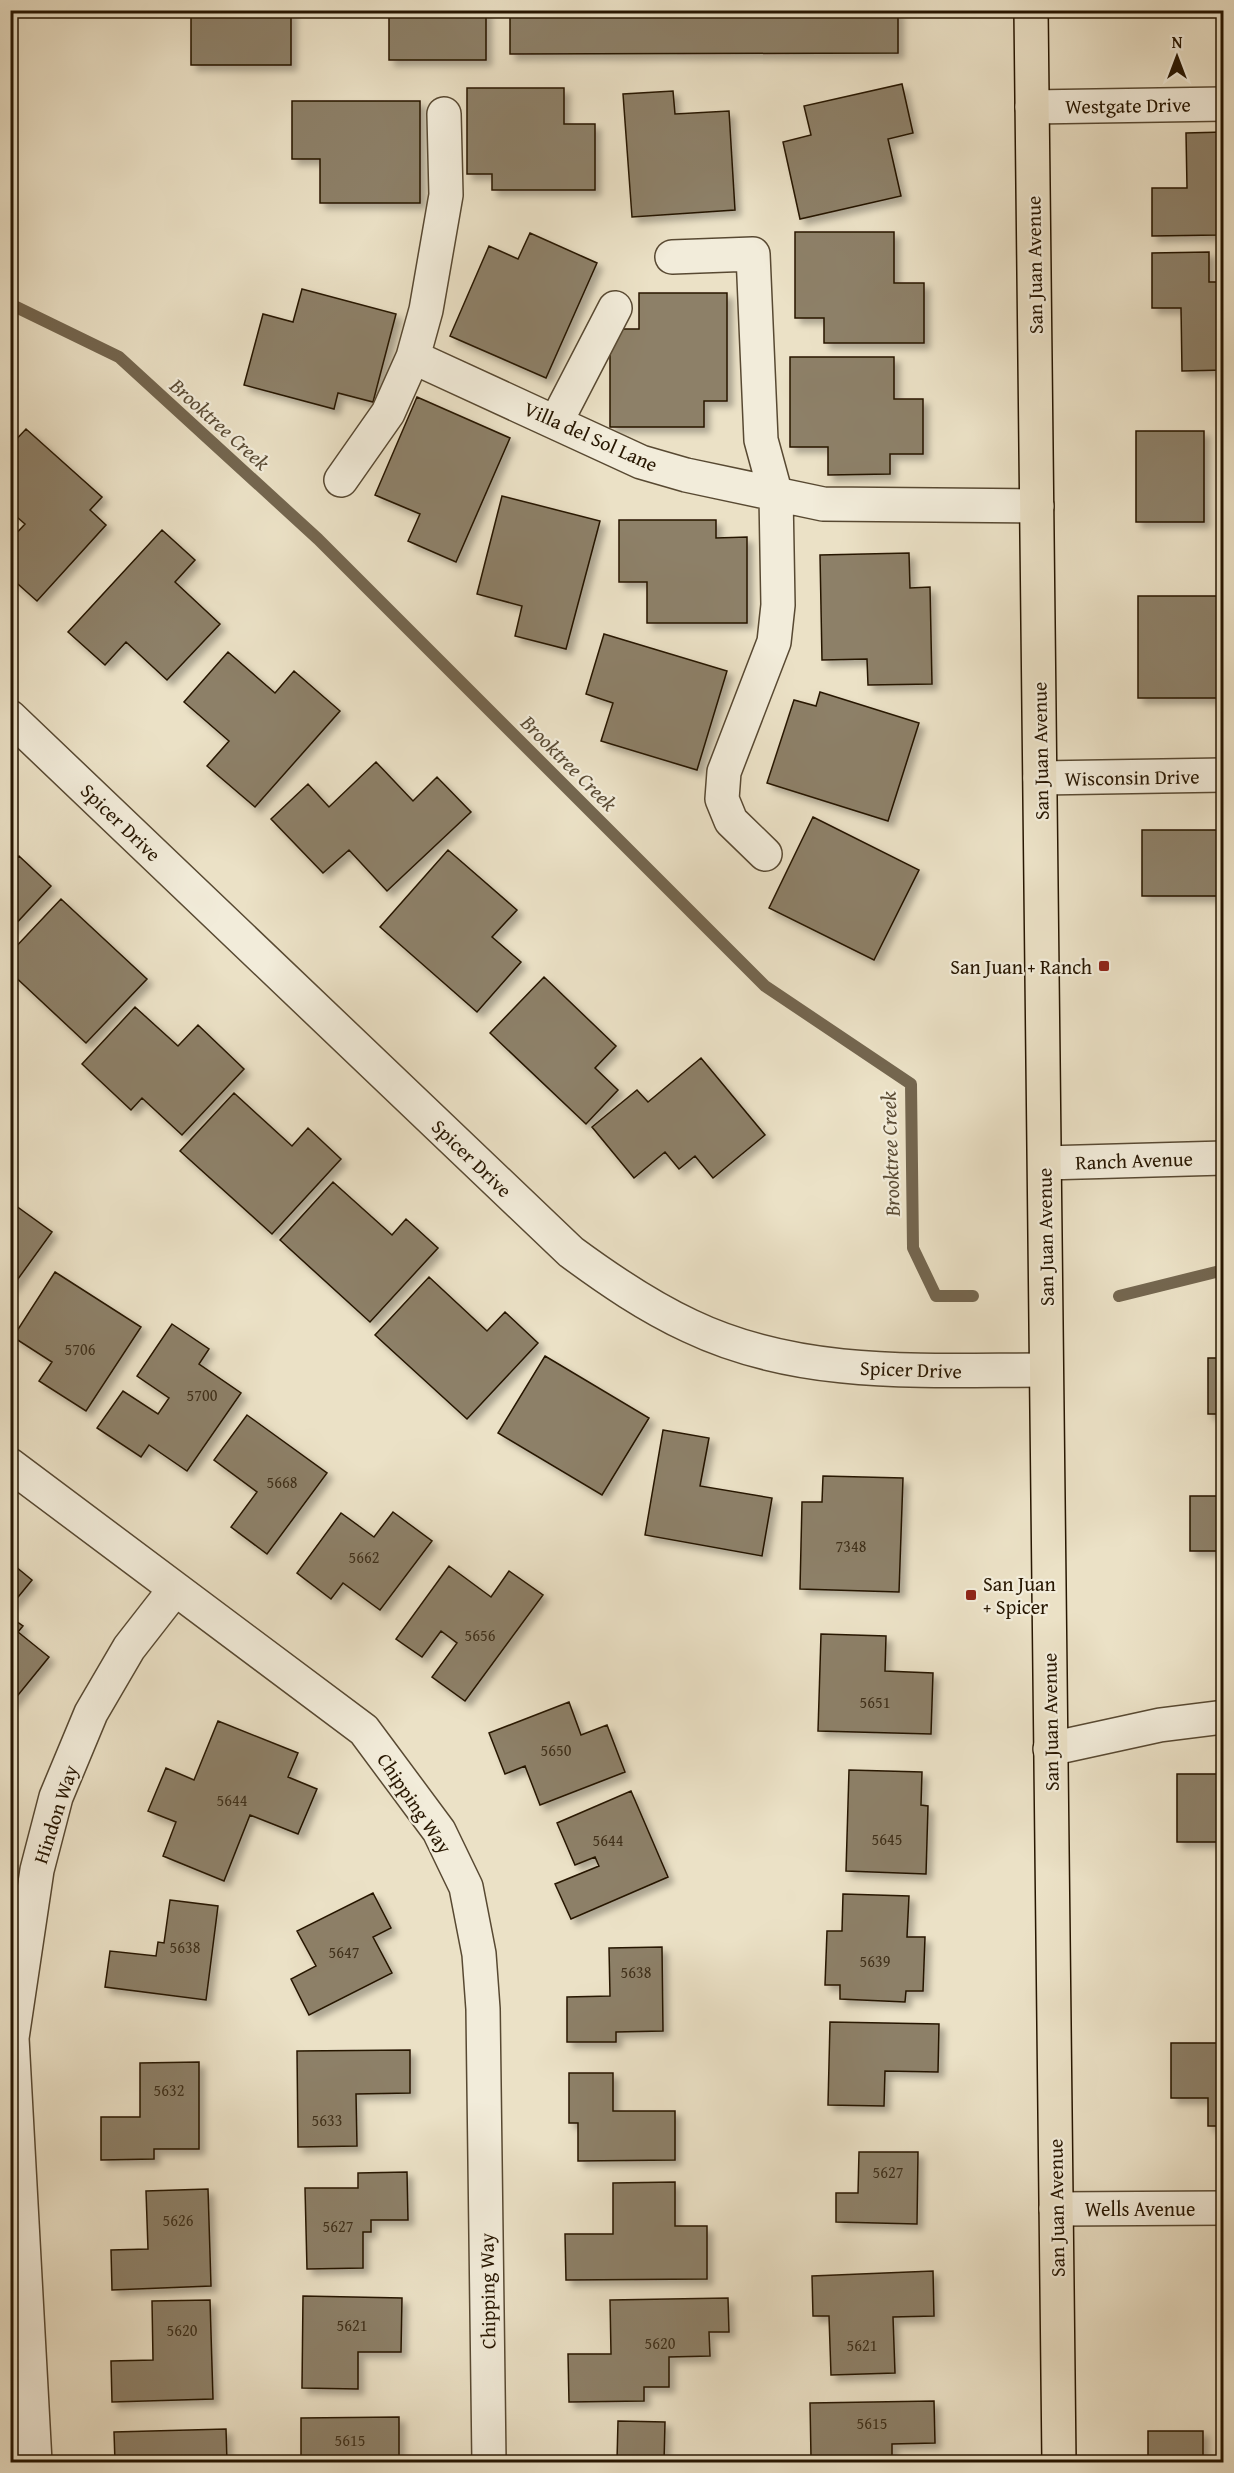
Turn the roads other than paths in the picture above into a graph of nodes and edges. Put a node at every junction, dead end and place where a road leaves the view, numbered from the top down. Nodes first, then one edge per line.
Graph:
1 (1031, 10) edge
2 (1224, 104) edge
3 (1032, 107) junction
4 (444, 114) dead end
5 (672, 257) dead end
6 (615, 308) dead end
7 (413, 357) junction
8 (556, 422) junction
9 (341, 480) dead end
10 (776, 495) junction
11 (1037, 506) junction
12 (10, 717) edge
13 (1224, 775) edge
14 (1040, 778) junction
15 (765, 855) dead end
16 (1224, 1158) edge
17 (1045, 1163) junction
18 (1045, 1370) junction
19 (10, 1464) edge
20 (175, 1589) junction
21 (1224, 1717) edge
22 (1050, 1749) junction
23 (1224, 2208) edge
24 (1056, 2209) junction
25 (35, 2463) edge
26 (489, 2463) edge
27 (1059, 2463) edge

1 - 3 main road, San Juan Avenue
2 - 3 street, Westgate Drive
3 - 11 main road, San Juan Avenue
4 - 7 street
5 - 10 street
6 - 8 street
7 - 8 street, Villa del Sol Lane
7 - 9 street
8 - 10 street, Villa del Sol Lane
10 - 11 street, Villa del Sol Lane
10 - 15 street
11 - 14 main road, San Juan Avenue
12 - 18 street, Spicer Drive
13 - 14 street, Wisconsin Drive
14 - 17 main road, San Juan Avenue
16 - 17 street, Ranch Avenue
17 - 18 main road, San Juan Avenue
18 - 22 main road, San Juan Avenue
19 - 20 street, Chipping Way
20 - 25 street, Hindon Way
20 - 26 street, Chipping Way
21 - 22 street
22 - 24 main road, San Juan Avenue
23 - 24 street, Wells Avenue
24 - 27 main road, San Juan Avenue

